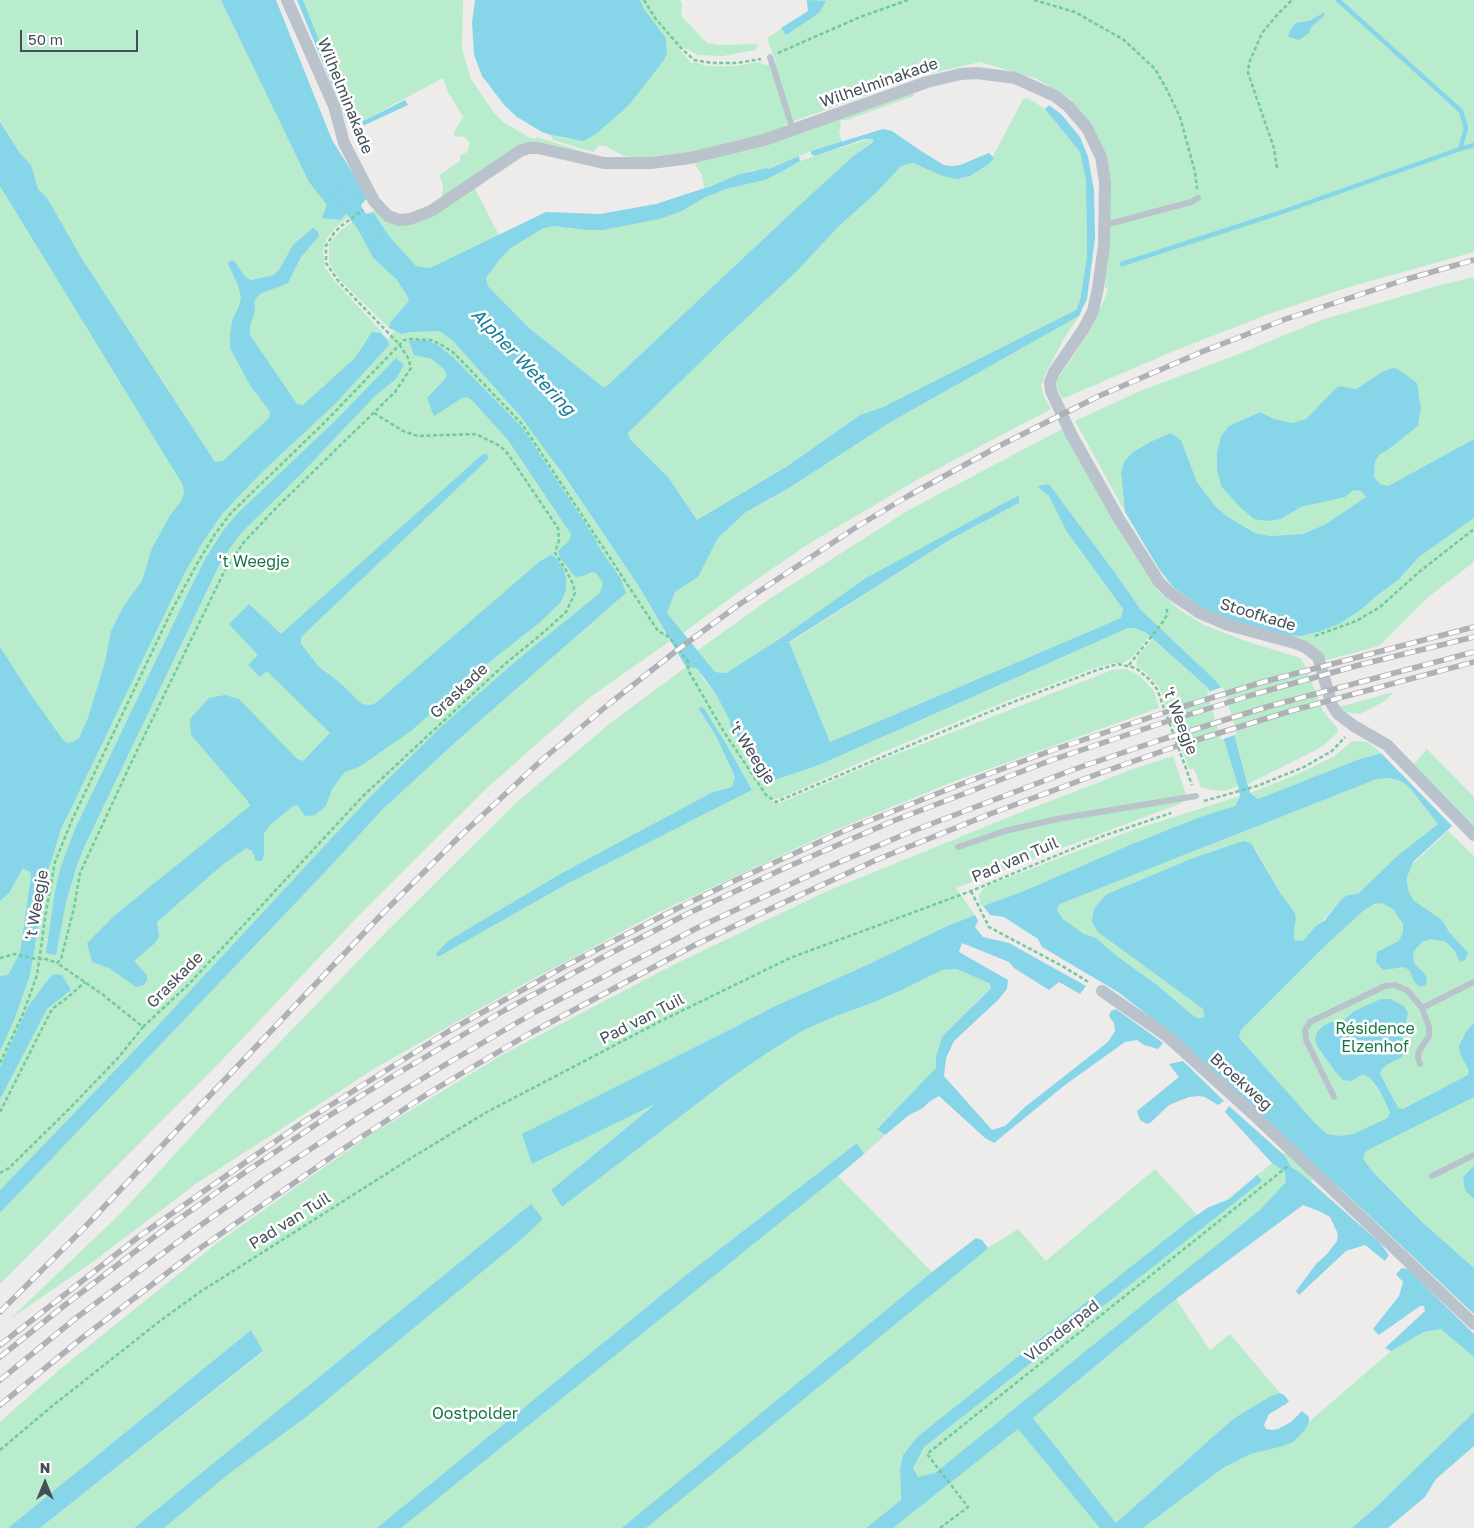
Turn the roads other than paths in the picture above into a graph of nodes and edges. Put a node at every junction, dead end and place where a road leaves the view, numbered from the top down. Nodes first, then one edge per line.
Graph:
1 (287, 0) edge
2 (770, 57) road end
3 (793, 130) junction
4 (1198, 198) road end
5 (1105, 225) junction
6 (1096, 297) joint
7 (1196, 796) road end
8 (1474, 835) edge
9 (958, 847) dead end
10 (1474, 982) edge
11 (1102, 991) road end
12 (1422, 1008) junction
13 (1420, 1064) dead end
14 (1334, 1097) dead end
15 (1474, 1155) edge
16 (1432, 1176) dead end
17 (1474, 1324) edge

1 - 3 street, Wilhelminakade
2 - 3 lane
3 - 5 street, Wilhelminakade
4 - 5 lane
5 - 6 street, Wilhelminakade
6 - 8 street, Stoofkade
7 - 9 lane
10 - 12 lane
11 - 17 street, Broekweg
12 - 13 lane
12 - 14 lane
15 - 16 lane

